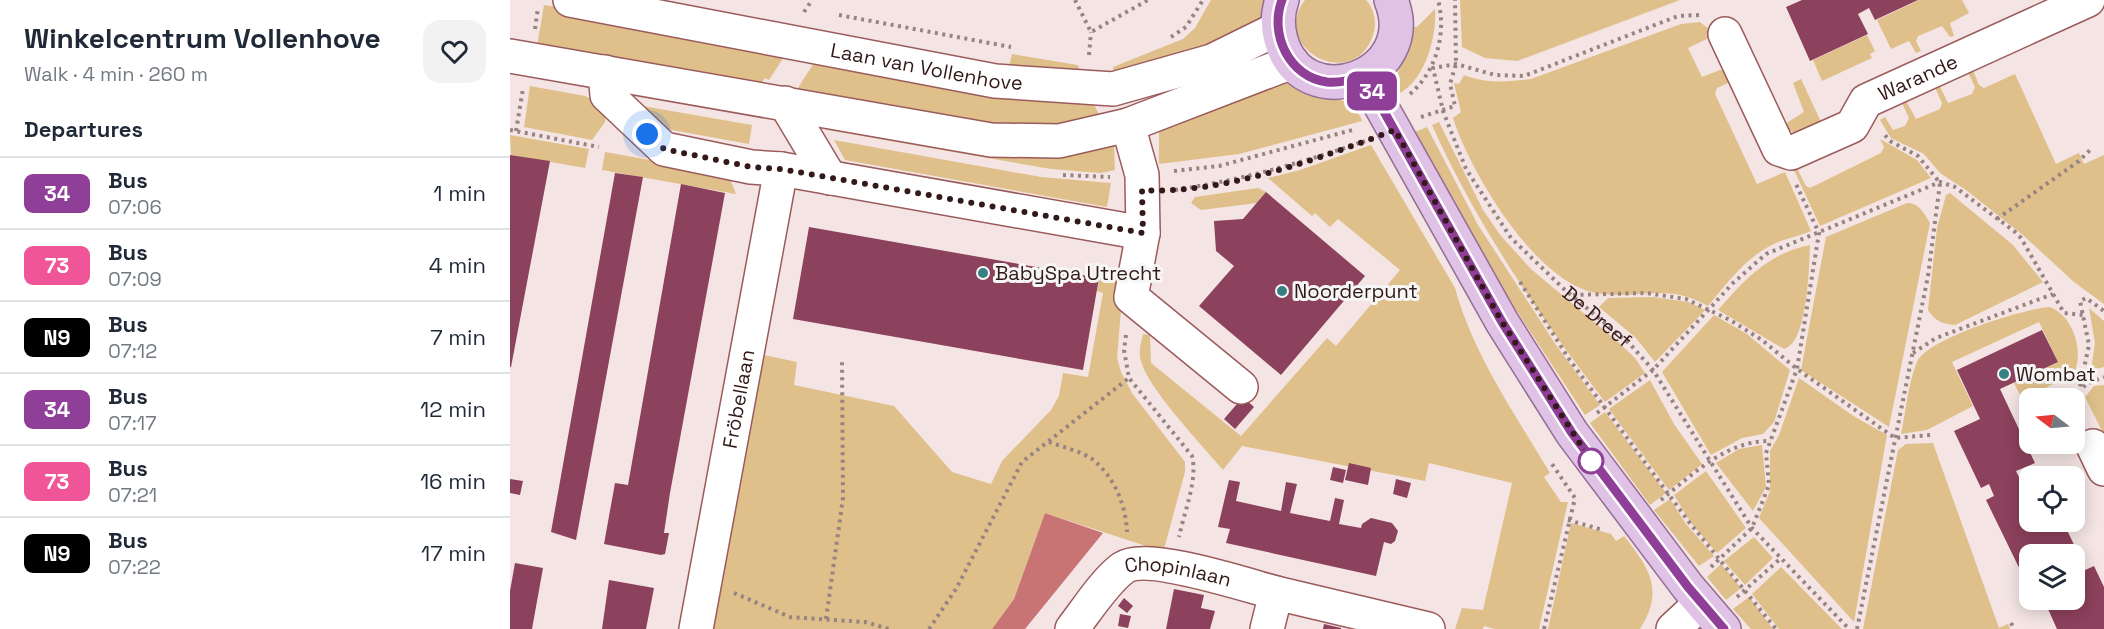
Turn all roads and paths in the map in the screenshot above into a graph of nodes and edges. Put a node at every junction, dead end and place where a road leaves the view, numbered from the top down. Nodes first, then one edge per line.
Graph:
1 (540, 0) edge
2 (570, 0) edge
3 (1075, 0) edge
4 (1148, 0) edge
5 (1203, 0) edge
6 (1391, 0) edge
7 (1438, 0) edge
8 (1455, 0) edge
9 (2088, 0) edge
10 (2099, 0) edge
11 (2104, 3) edge
12 (795, 7) dead end
13 (813, 11) dead end
14 (832, 14) dead end
15 (1280, 14) edge
16 (535, 24) dead end
17 (1713, 24) joint
18 (1161, 41) dead end
19 (1018, 49) dead end
20 (510, 56) edge
21 (1292, 62) junction
22 (1456, 64) junction
23 (1433, 68) junction
24 (605, 72) junction
25 (1364, 76) junction
26 (1866, 101) junction
27 (785, 103) junction
28 (1443, 111) junction
29 (1425, 115) junction
30 (1390, 122) junction
31 (1429, 125) dead end
32 (1128, 126) junction
33 (510, 130) edge
34 (599, 147) dead end
35 (1779, 149) junction
36 (2091, 149) dead end
37 (781, 169) junction
38 (830, 178) junction
39 (1940, 182) junction
40 (1142, 183) junction
41 (1997, 219) junction
42 (1143, 233) junction
43 (1820, 233) junction
44 (1516, 276) dead end
45 (2053, 294) junction
46 (1571, 295) junction
47 (1131, 297) junction
48 (1710, 311) junction
49 (2104, 311) edge
50 (2083, 315) junction
51 (1912, 354) junction
52 (842, 359) dead end
53 (1797, 369) junction
54 (1653, 370) junction
55 (2104, 377) edge
56 (1129, 378) junction
57 (1240, 387) dead end
58 (2080, 388) edge
59 (2082, 388) edge
60 (1605, 407) junction
61 (1572, 433) junction
62 (1931, 435) dead end
63 (1895, 438) junction
64 (1771, 441) junction
65 (1048, 442) junction
66 (1550, 461) dead end
67 (1711, 462) junction
68 (1669, 493) junction
69 (1637, 519) junction
70 (1568, 520) junction
71 (1752, 528) junction
72 (1780, 559) junction
73 (1128, 566) junction
74 (1171, 566) junction
75 (704, 586) junction
76 (1746, 589) junction
77 (1276, 593) junction
78 (1713, 616) edge
79 (826, 619) junction
80 (2012, 623) dead end
81 (696, 629) edge
82 (889, 629) edge
83 (929, 629) edge
84 (1072, 629) edge
85 (1268, 629) edge
86 (1428, 629) edge
87 (1544, 629) edge
88 (1673, 629) edge
89 (1776, 629) edge
90 (1849, 629) edge
91 (1857, 629) edge
92 (2014, 629) edge

1 - 16 path
2 - 15 street, Laan van Vollenhove
3 - 4 path
5 - 18 path
6 - 25 main road
7 - 23 path
8 - 22 path
9 - 26 street, Warande
10 - 11 street
12 - 13 path
14 - 19 path
15 - 21 main road
17 - 22 path
17 - 35 street
20 - 24 street
21 - 25 main road
21 - 32 street
22 - 23 path
22 - 28 path
23 - 28 path, De Dreef
23 - 30 path
24 - 27 street
24 - 37 street
25 - 30 main road
26 - 35 street, Warande
26 - 39 path
27 - 32 street
27 - 38 street
28 - 29 path
28 - 46 path, De Dreef
29 - 30 path
29 - 31 path
30 - 40 path
30 - 40 path
30 - 61 main road
32 - 40 street
33 - 34 path
35 - 43 path
36 - 41 path
37 - 38 street
37 - 75 street, Fröbellaan
38 - 42 street
39 - 41 path
39 - 43 path
39 - 51 path
40 - 42 street
41 - 45 path
42 - 47 street
43 - 48 path
43 - 53 path
44 - 60 path, De Dreef
45 - 50 path
45 - 51 path
46 - 48 path
46 - 54 path, De Dreef
47 - 56 path
47 - 57 street
48 - 53 path
48 - 54 path
49 - 50 path
50 - 58 path
51 - 63 path
52 - 79 path
53 - 63 path
53 - 64 path
54 - 60 path
54 - 67 path, De Dreef
55 - 59 path
56 - 65 path
56 - 74 path
60 - 61 path
60 - 68 path, De Dreef
61 - 69 main road
62 - 63 path
63 - 91 path
64 - 67 path
64 - 71 path
65 - 73 path
65 - 83 path
66 - 70 path
67 - 68 path
67 - 71 path, De Dreef
68 - 69 path
68 - 76 path, De Dreef
69 - 70 path
69 - 78 main road
70 - 87 path
71 - 72 path, De Dreef
72 - 76 path
72 - 90 path, De Dreef
73 - 74 street, Chopinlaan
73 - 84 street, Chopinlaan
74 - 77 street, Chopinlaan
75 - 79 path
75 - 81 street, Fröbellaan
76 - 78 path
76 - 89 path, De Dreef
77 - 85 street
77 - 86 street, Chopinlaan
78 - 88 street
79 - 82 path
80 - 92 path

